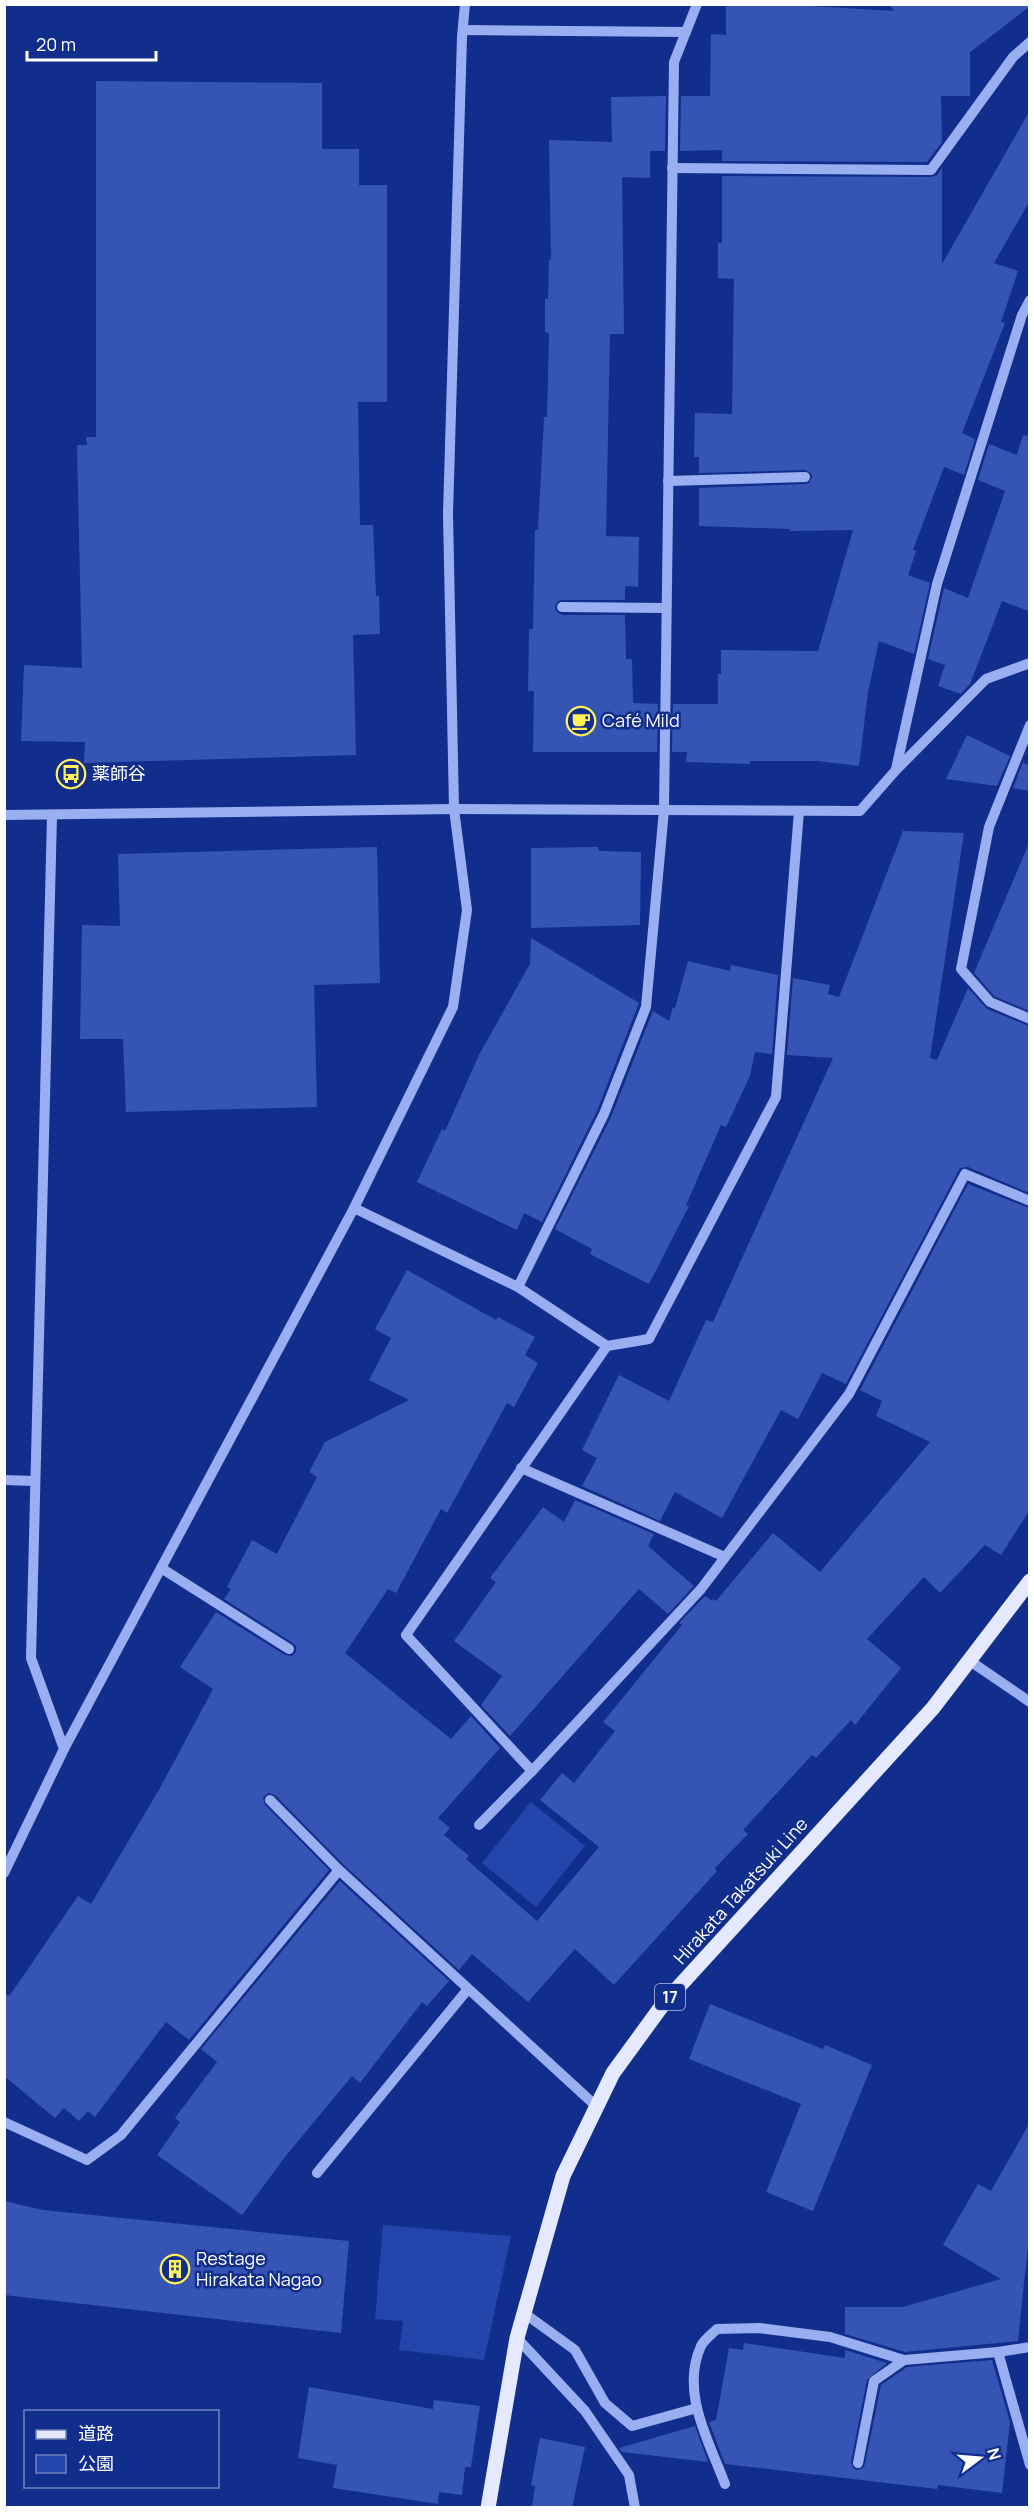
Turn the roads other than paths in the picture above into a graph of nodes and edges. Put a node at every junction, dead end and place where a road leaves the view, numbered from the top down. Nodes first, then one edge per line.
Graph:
1 (465, 4) edge
2 (697, 4) edge
3 (463, 30) junction
4 (686, 32) junction
5 (1029, 42) edge
6 (672, 168) junction
7 (1029, 300) edge
8 (805, 477) dead end
9 (668, 481) junction
10 (562, 607) dead end
11 (666, 608) junction
12 (1029, 663) edge
13 (1029, 725) edge
14 (896, 770) junction
15 (454, 809) junction
16 (664, 810) junction
17 (799, 810) junction
18 (4, 815) edge
19 (52, 816) junction
20 (1029, 1019) edge
21 (1029, 1201) edge
22 (354, 1208) junction
23 (518, 1287) junction
24 (606, 1346) junction
25 (521, 1468) junction
26 (4, 1480) edge
27 (35, 1481) junction
28 (724, 1557) junction
29 (161, 1568) junction
30 (1029, 1581) edge
31 (289, 1649) dead end
32 (970, 1661) junction
33 (1029, 1702) edge
34 (64, 1749) junction
35 (532, 1771) junction
36 (270, 1800) dead end
37 (479, 1825) dead end
38 (339, 1870) junction
39 (4, 1873) edge
40 (468, 1989) junction
41 (596, 2106) junction
42 (4, 2122) edge
43 (317, 2173) dead end
44 (524, 2313) junction
45 (517, 2338) junction
46 (1029, 2347) edge
47 (998, 2352) junction
48 (904, 2360) junction
49 (697, 2408) junction
50 (858, 2463) dead end
51 (1029, 2464) edge
52 (725, 2484) dead end
53 (488, 2508) edge
54 (635, 2508) edge

1 - 3 street
2 - 4 street
3 - 4 street
3 - 15 street
4 - 6 street
5 - 6 street
6 - 9 street
7 - 14 street
8 - 9 street
9 - 11 street
10 - 11 street
11 - 16 street
12 - 14 street
13 - 20 street
14 - 17 street
15 - 16 street
15 - 19 street
15 - 22 street
16 - 17 street
16 - 23 street
17 - 24 street
18 - 19 street
19 - 27 street
21 - 28 street
22 - 23 street
22 - 29 street
23 - 24 street
24 - 25 street
25 - 28 street
25 - 35 street
26 - 27 street
27 - 34 street
28 - 35 street
29 - 31 street
29 - 34 street
30 - 32 main road, Hirakata Takatsuki Line / 17
32 - 33 street
32 - 41 main road, Hirakata Takatsuki Line / 17
34 - 39 street
35 - 37 street
36 - 38 street
38 - 40 street
38 - 42 street
40 - 41 street
40 - 43 street
41 - 44 main road, Hirakata Takatsuki Line / 17
44 - 45 main road, Hirakata Takatsuki Line / 17
44 - 49 street
45 - 53 main road, Hirakata Takatsuki Line / 17
45 - 54 street
46 - 47 street
47 - 48 street
47 - 51 street
48 - 49 street
48 - 50 street
49 - 52 street

